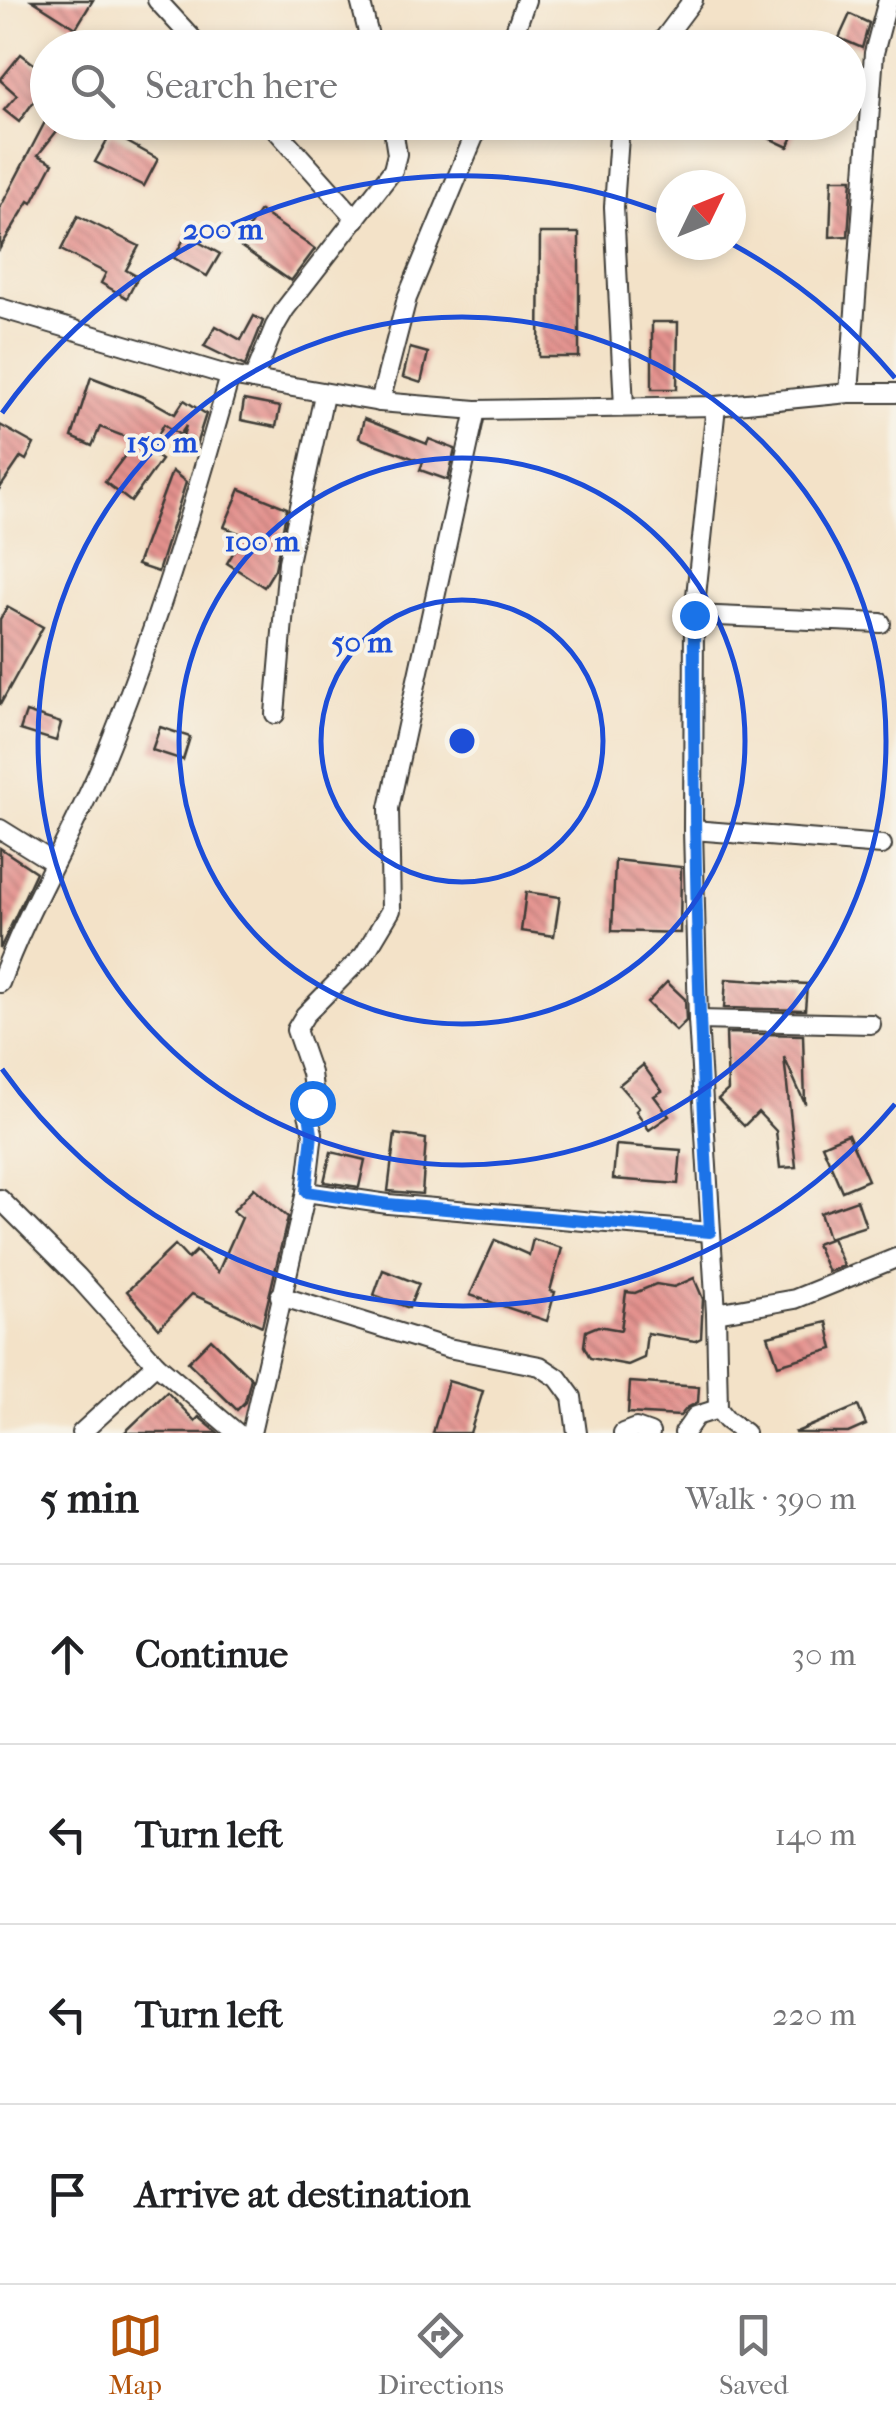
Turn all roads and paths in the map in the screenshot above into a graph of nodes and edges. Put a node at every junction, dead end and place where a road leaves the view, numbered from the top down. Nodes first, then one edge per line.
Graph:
1 (157, 0) edge
2 (360, 0) edge
3 (526, 0) edge
4 (693, 0) edge
5 (888, 0) edge
6 (184, 30) edge
7 (368, 30) edge
8 (515, 30) edge
9 (670, 30) edge
10 (285, 140) edge
11 (395, 140) edge
12 (473, 140) edge
13 (619, 140) edge
14 (356, 218) junction
15 (0, 308) edge
16 (230, 376) junction
17 (253, 380) junction
18 (850, 392) junction
19 (896, 392) edge
20 (324, 395) junction
21 (380, 402) junction
22 (716, 406) junction
23 (624, 407) junction
24 (476, 410) junction
25 (694, 615) junction
26 (881, 624) dead end
27 (275, 714) dead end
28 (0, 829) edge
29 (693, 830) junction
30 (882, 845) dead end
31 (52, 862) junction
32 (5, 951) edge
33 (0, 984) edge
34 (698, 1020) junction
35 (871, 1024) dead end
36 (306, 1192) junction
37 (0, 1199) edge
38 (710, 1232) junction
39 (896, 1258) edge
40 (280, 1296) junction
41 (716, 1313) junction
42 (156, 1364) junction
43 (718, 1408) junction
44 (81, 1433) edge
45 (238, 1433) edge
46 (251, 1433) edge
47 (577, 1433) edge
48 (623, 1433) edge
49 (650, 1433) edge
50 (684, 1433) edge
51 (745, 1433) edge

1 - 6 street
2 - 7 street
3 - 8 street
4 - 9 street
5 - 18 street
10 - 14 street
11 - 14 street
12 - 21 street
13 - 23 street
14 - 17 street
15 - 16 street
16 - 17 street
16 - 31 street
17 - 20 street
18 - 19 street
18 - 22 street
20 - 21 street
20 - 27 street
21 - 24 street
22 - 23 street
22 - 25 street
23 - 24 street
24 - 36 street
25 - 26 street
25 - 29 street
28 - 31 street
29 - 30 street
29 - 34 street
31 - 32 street
32 - 33 street
34 - 35 street
34 - 38 street
36 - 38 street
36 - 40 street
37 - 42 street
38 - 41 street
39 - 41 street
40 - 46 street
40 - 47 street
41 - 43 street
42 - 44 street
42 - 45 street
43 - 50 street
43 - 51 street
48 - 49 street

